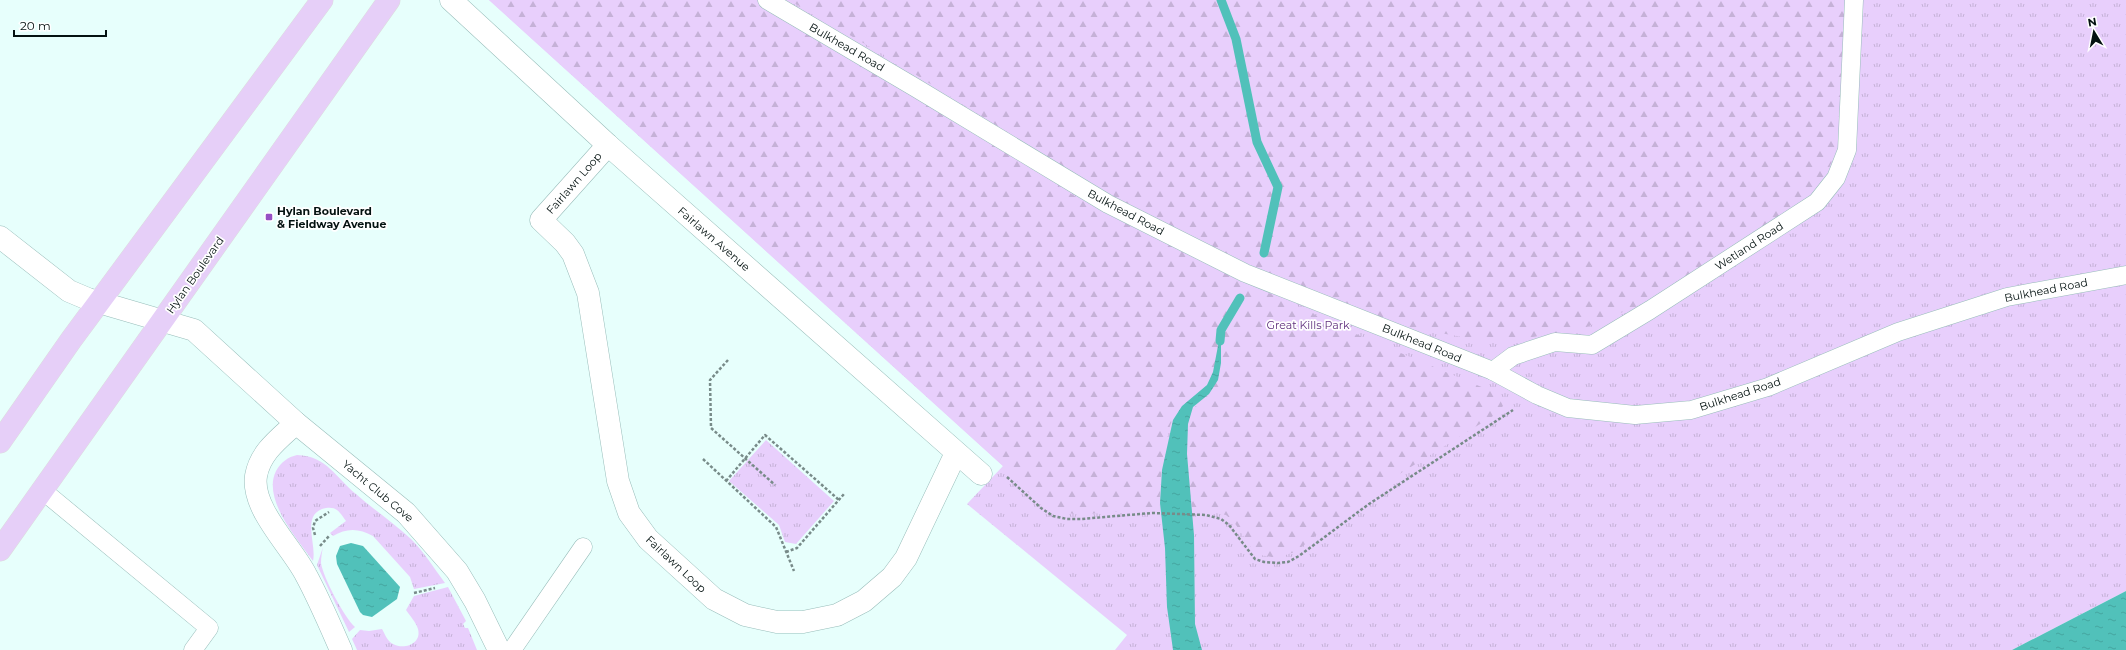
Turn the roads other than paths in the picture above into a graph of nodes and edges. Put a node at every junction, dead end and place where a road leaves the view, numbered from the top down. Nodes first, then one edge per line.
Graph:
1 (322, 0) edge
2 (388, 0) edge
3 (451, 0) edge
4 (767, 0) edge
5 (1854, 0) edge
6 (608, 145) junction
7 (0, 237) edge
8 (2126, 275) edge
9 (100, 302) junction
10 (162, 320) junction
11 (1493, 371) junction
12 (296, 423) junction
13 (0, 442) edge
14 (956, 453) junction
15 (981, 474) dead end
16 (42, 490) junction
17 (583, 547) dead end
18 (0, 550) edge
19 (193, 650) edge
20 (341, 650) edge
21 (499, 650) edge
22 (512, 650) edge

1 - 9 main road
2 - 10 main road, Hylan Boulevard
3 - 6 street, Fairlawn Avenue
4 - 11 lane, Bulkhead Road
5 - 11 lane, Wetland Road
6 - 14 street, Fairlawn Avenue
6 - 14 street, Fairlawn Loop
7 - 9 street, Yacht Club Cove
8 - 11 lane, Bulkhead Road
9 - 10 street, Yacht Club Cove
9 - 13 main road
10 - 12 street, Yacht Club Cove
10 - 16 main road, Hylan Boulevard
12 - 20 street
12 - 21 street, Yacht Club Cove
14 - 15 street, Fairlawn Avenue
16 - 18 main road, Hylan Boulevard
16 - 19 lane
17 - 22 lane

